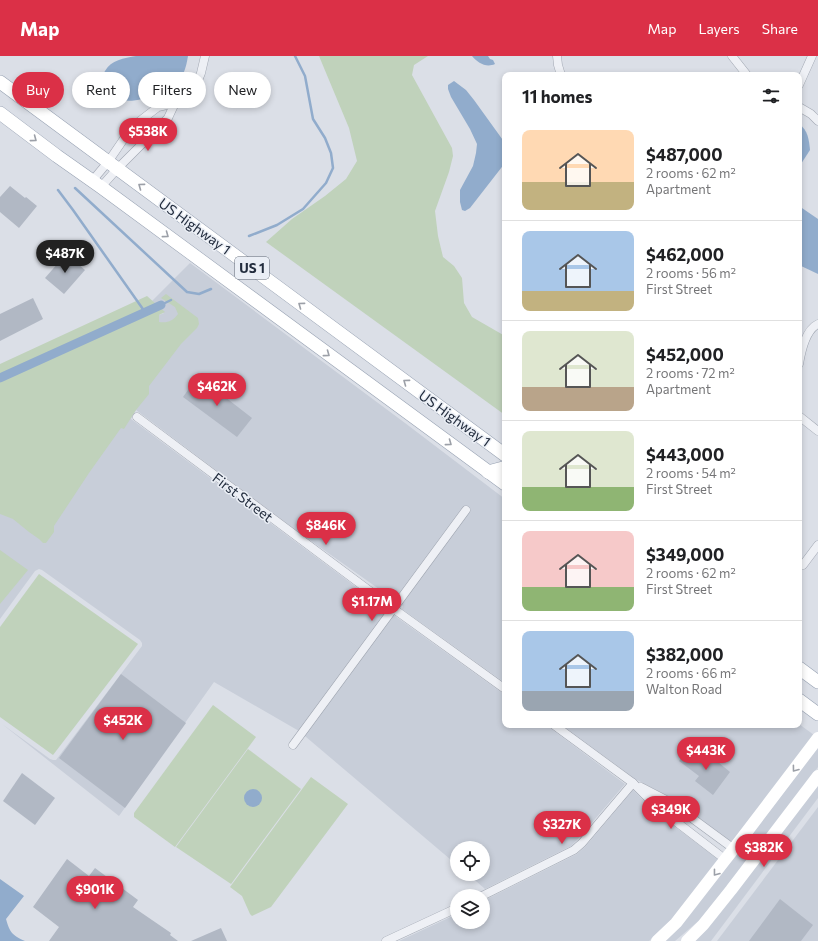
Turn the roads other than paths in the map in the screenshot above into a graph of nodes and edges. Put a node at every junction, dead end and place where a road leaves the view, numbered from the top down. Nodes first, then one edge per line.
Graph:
1 (205, 56) edge
2 (557, 56) edge
3 (732, 56) edge
4 (812, 56) edge
5 (201, 72) edge
6 (560, 72) edge
7 (745, 72) edge
8 (802, 78) edge
9 (0, 82) edge
10 (157, 108) edge
11 (173, 108) edge
12 (802, 109) edge
13 (0, 113) edge
14 (818, 121) edge
15 (113, 165) junction
16 (96, 184) junction
17 (818, 324) edge
18 (802, 350) edge
19 (137, 418) dead end
20 (802, 418) edge
21 (818, 430) edge
22 (502, 453) edge
23 (502, 468) edge
24 (488, 472) junction
25 (502, 482) edge
26 (466, 510) dead end
27 (818, 545) edge
28 (803, 565) dead end
29 (394, 609) junction
30 (802, 670) edge
31 (818, 682) edge
32 (502, 687) edge
33 (802, 702) edge
34 (818, 714) edge
35 (558, 728) edge
36 (818, 738) edge
37 (293, 745) dead end
38 (818, 776) edge
39 (633, 783) junction
40 (734, 849) junction
41 (726, 860) junction
42 (490, 892) edge
43 (450, 911) edge
44 (386, 941) edge
45 (657, 941) edge
46 (687, 941) edge

1 - 5 street
2 - 6 street
3 - 7 street
4 - 8 street
9 - 15 main road, US Highway 1 / US 1
10 - 15 street
11 - 15 street
12 - 14 street
13 -> 16 main road, US Highway 1 / US 1
15 - 16 street
15 - 16 street
22 -> 15 main road, US Highway 1 / US 1
16 -> 24 main road, US Highway 1 / US 1
17 - 18 street
19 - 29 street, First Street
20 - 21 street
23 - 24 main road
24 - 25 main road, US Highway 1 / US 1
26 - 29 street
27 - 28 street
29 - 32 street, First Street
29 - 37 street
30 - 31 main road
33 - 34 main road
35 - 39 street
36 -> 40 main road
38 - 46 main road
39 - 40 street
39 - 41 street
39 - 42 street
40 - 41 main road
41 -> 45 main road
43 - 44 street

